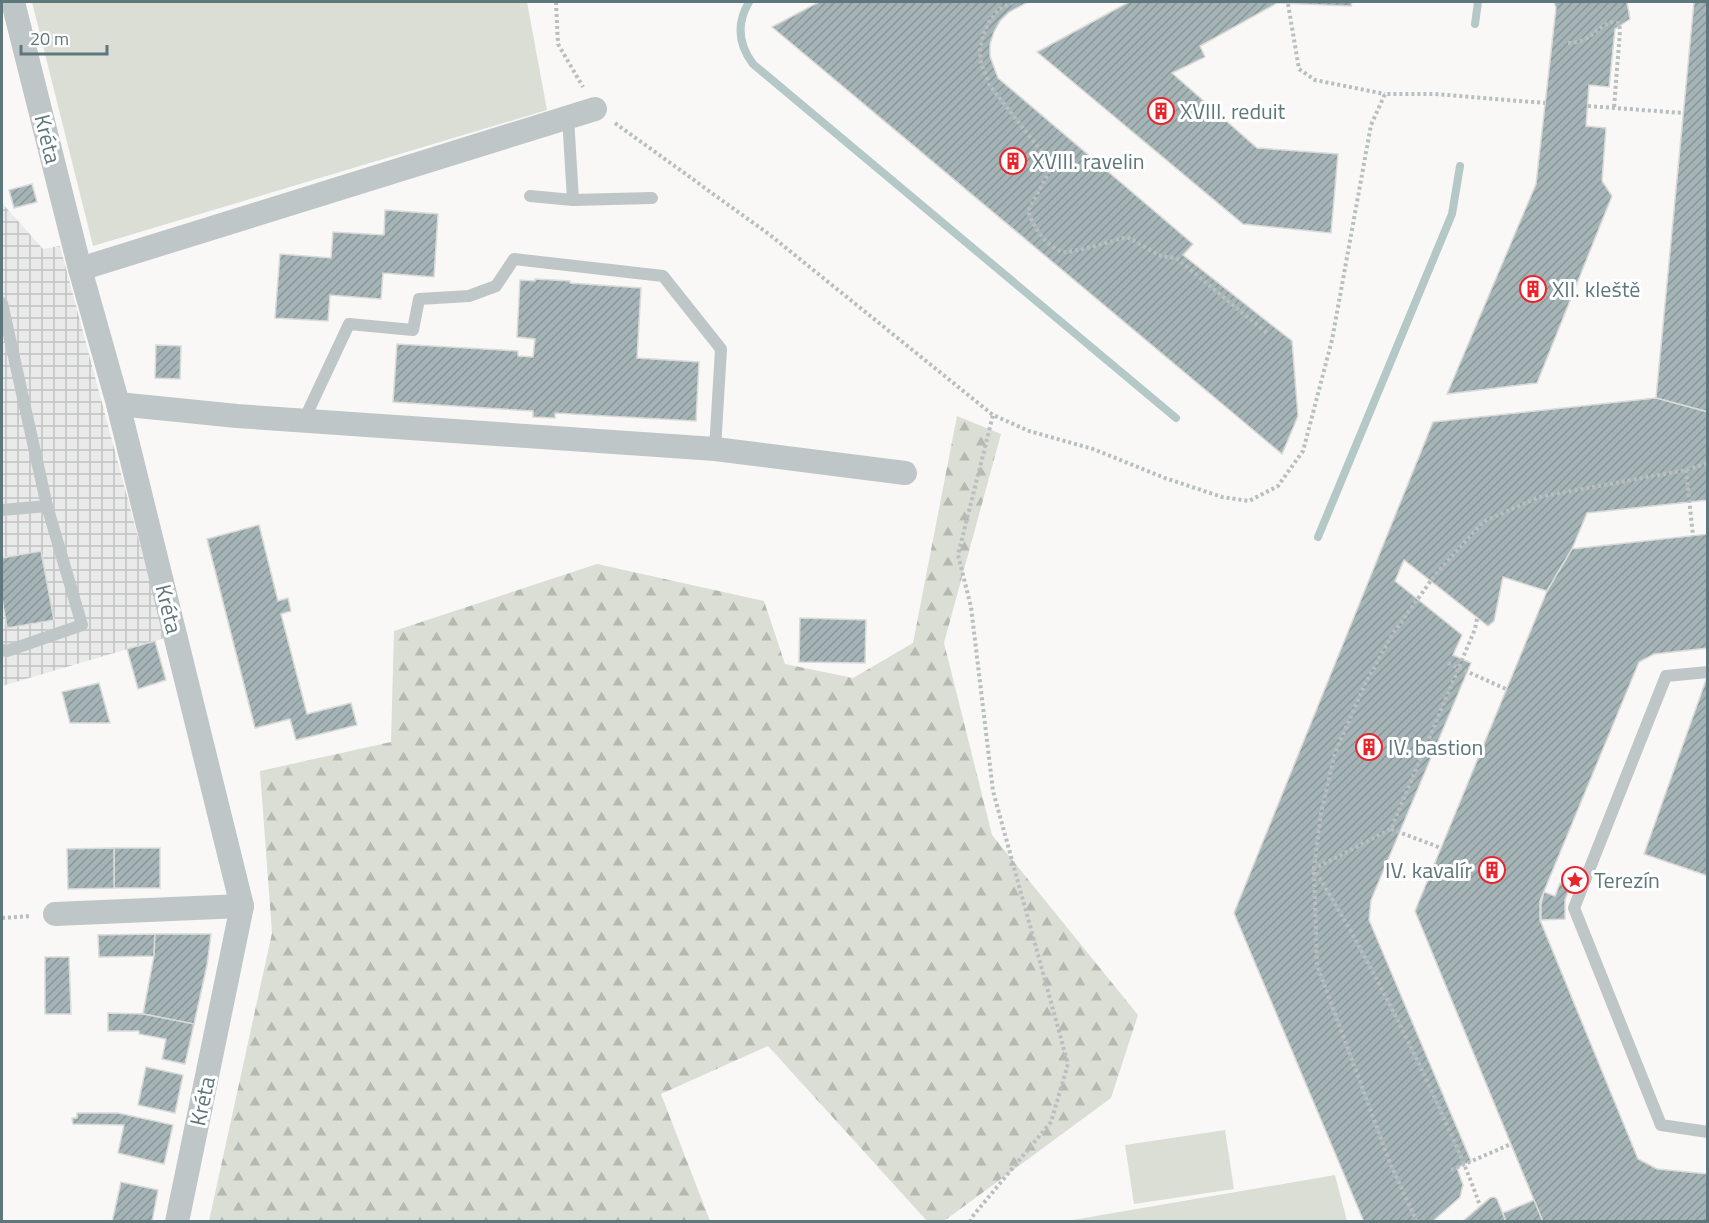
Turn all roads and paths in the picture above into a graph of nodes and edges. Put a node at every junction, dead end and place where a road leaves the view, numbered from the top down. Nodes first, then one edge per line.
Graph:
1 (13, 2) edge
2 (556, 2) edge
3 (1013, 2) edge
4 (1288, 4) dead end
5 (1568, 43) dead end
6 (1385, 94) junction
7 (1545, 103) dead end
8 (1588, 106) dead end
9 (1614, 108) junction
10 (595, 109) junction
11 (1683, 113) dead end
12 (568, 117) junction
13 (531, 196) dead end
14 (652, 198) dead end
15 (573, 200) junction
16 (80, 269) junction
17 (2, 303) edge
18 (1267, 333) dead end
19 (118, 404) junction
20 (993, 415) junction
21 (304, 420) junction
22 (715, 449) junction
23 (1707, 463) edge
24 (1686, 470) junction
25 (905, 473) dead end
26 (47, 506) junction
27 (2, 510) edge
28 (1693, 536) dead end
29 (1477, 619) dead end
30 (2, 651) edge
31 (1448, 663) dead end
32 (1707, 672) edge
33 (1506, 689) dead end
34 (1391, 829) junction
35 (1441, 848) dead end
36 (1314, 869) junction
37 (242, 906) junction
38 (55, 914) dead end
39 (1707, 1132) edge
40 (1511, 1144) dead end
41 (1450, 1170) dead end
42 (1480, 1206) dead end
43 (177, 1221) edge
44 (970, 1221) edge
45 (1417, 1221) edge

1 - 16 street, Kréta
2 - 10 path
3 - 18 path
4 - 6 path
5 - 9 path
6 - 7 path
6 - 20 path
8 - 9 path
9 - 11 path
10 - 12 street
10 - 20 path
12 - 15 lane
12 - 16 street
13 - 15 lane
14 - 15 lane
16 - 19 street, Kréta
17 - 26 lane
19 - 21 street
19 - 37 street, Kréta
20 - 44 path
21 - 22 street
21 - 22 lane
22 - 25 street
23 - 24 path
24 - 28 path
24 - 36 path
26 - 27 lane
26 - 30 lane
29 - 34 path
31 - 33 path, bridge
32 - 39 lane
34 - 35 path
34 - 36 path
36 - 42 path
36 - 45 path
37 - 38 street
37 - 43 street, Kréta
40 - 41 path, bridge

